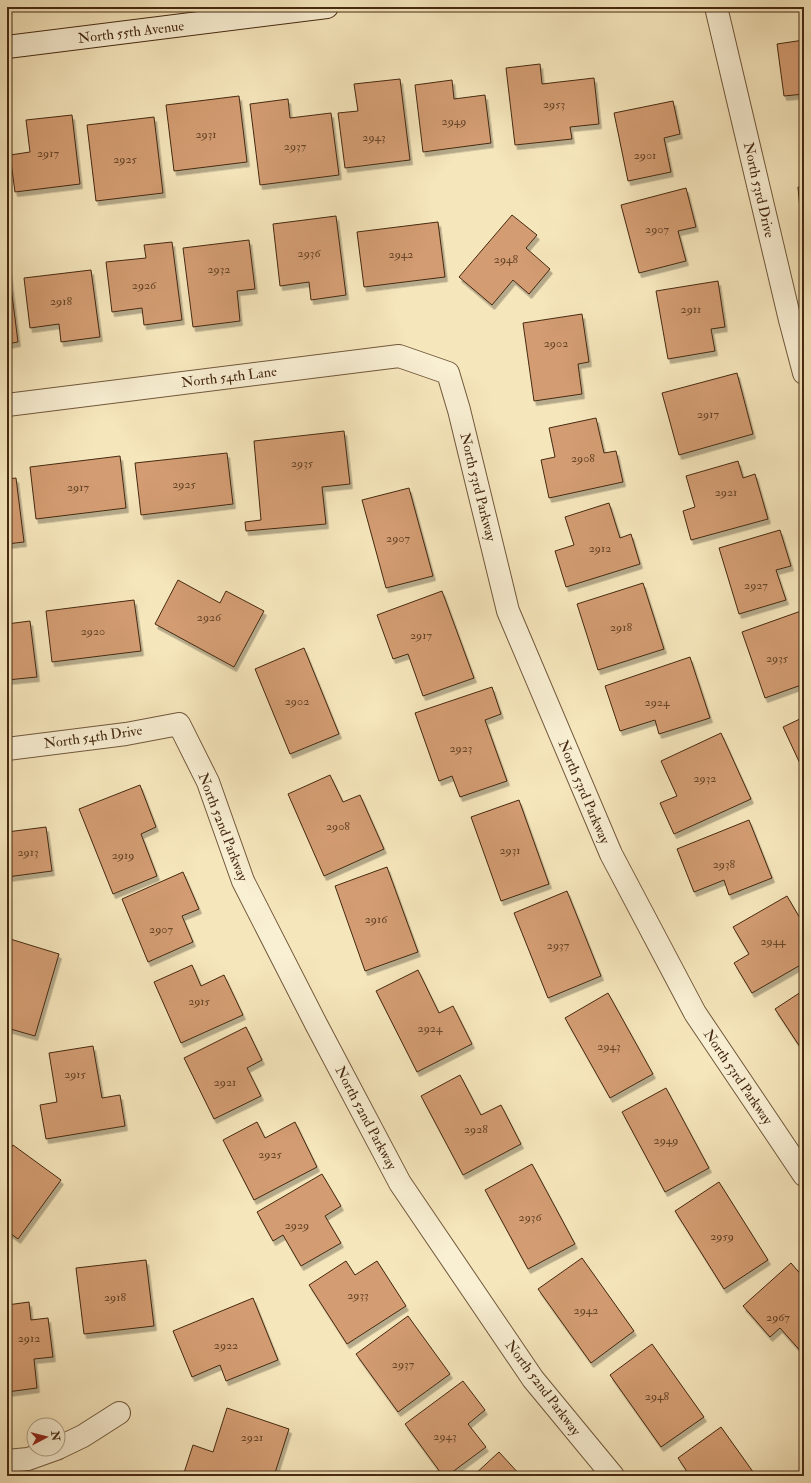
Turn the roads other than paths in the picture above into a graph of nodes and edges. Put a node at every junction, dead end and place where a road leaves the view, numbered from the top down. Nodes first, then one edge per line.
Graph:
1 (326, 7) edge
2 (716, 7) edge
3 (7, 47) edge
4 (797, 319) edge
5 (448, 373) joint
6 (804, 373) edge
7 (7, 405) edge
8 (179, 724) joint
9 (7, 749) edge
10 (804, 1175) edge
11 (119, 1413) dead end
12 (66, 1444) edge
13 (34, 1457) edge
14 (7, 1461) edge
15 (613, 1476) edge

1 - 3 street, North 55th Avenue
2 - 4 street, North 53rd Drive
4 - 6 street, North 53rd Drive
5 - 7 street, North 54th Lane
5 - 10 street, North 53rd Parkway
8 - 9 street, North 54th Drive
8 - 15 street, North 52nd Parkway
11 - 12 street
13 - 14 street

